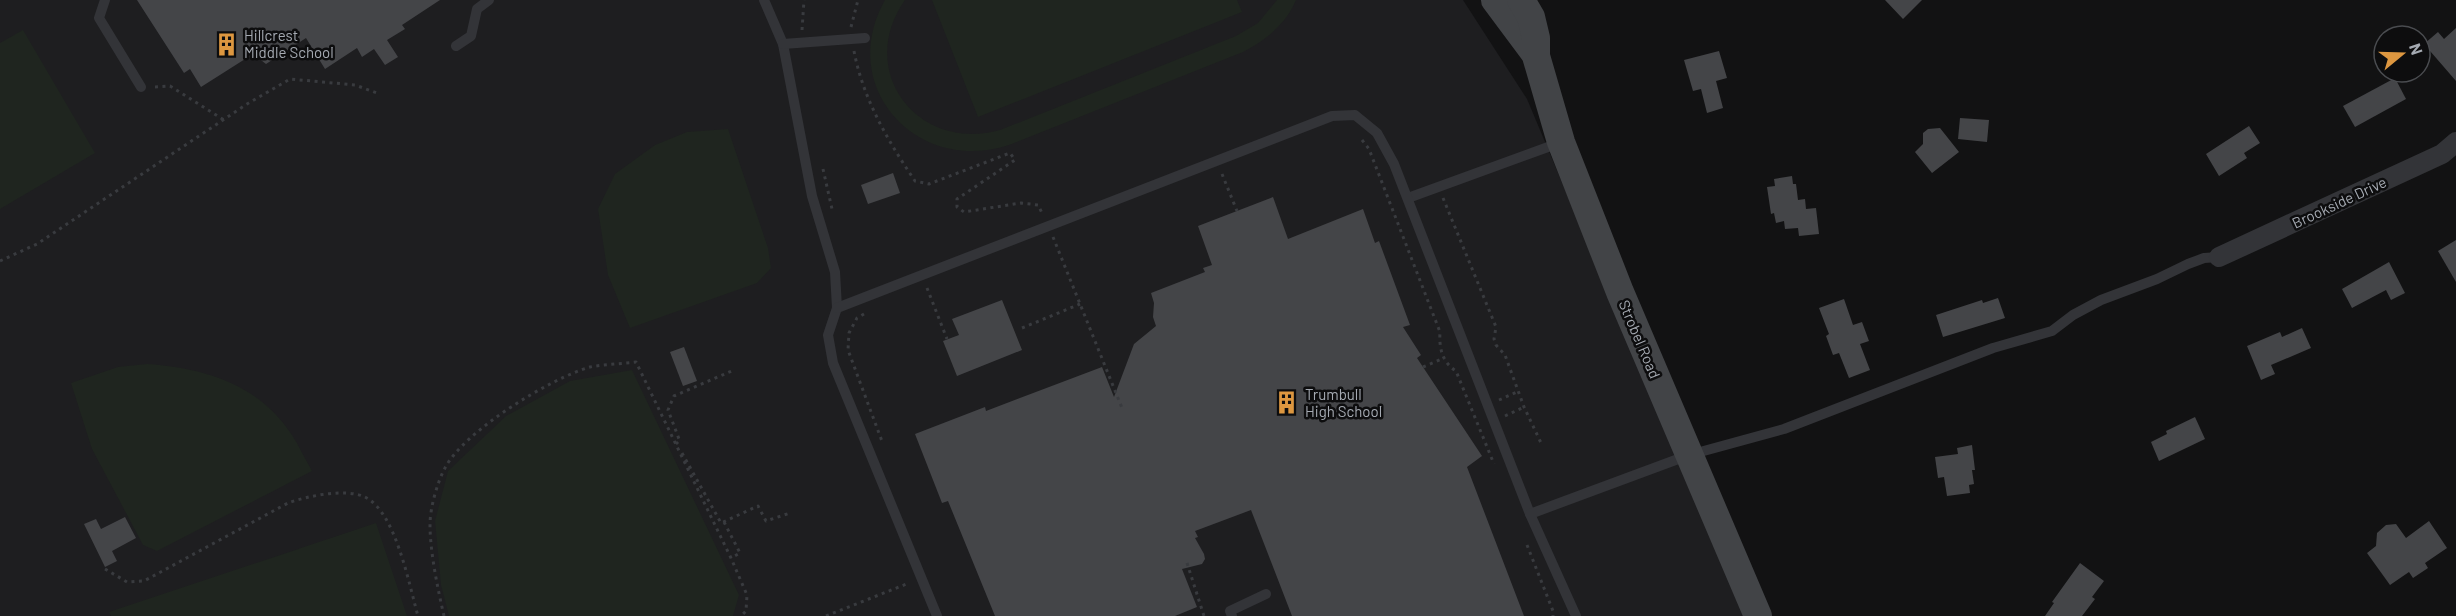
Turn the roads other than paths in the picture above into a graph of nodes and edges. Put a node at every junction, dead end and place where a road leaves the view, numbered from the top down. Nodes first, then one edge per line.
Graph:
1 (105, 0) edge
2 (489, 0) edge
3 (764, 0) edge
4 (1495, 0) edge
5 (1521, 0) edge
6 (865, 38) dead end
7 (783, 44) junction
8 (456, 46) dead end
9 (1536, 56) junction
10 (141, 87) road end
11 (1561, 142) junction
12 (2456, 142) edge
13 (1408, 198) junction
14 (2219, 257) joint
15 (837, 308) junction
16 (1689, 455) junction
17 (1530, 514) junction
18 (1266, 594) dead end
19 (937, 616) edge
20 (1232, 616) edge
21 (1576, 616) edge
22 (1758, 616) edge

1 - 10 lane
2 - 8 lane
3 - 7 lane
4 - 9 street, Strobel Road
5 - 9 street, Strobel Road
6 - 7 lane
7 - 15 lane
9 - 11 street, Strobel Road
11 - 13 lane
11 - 16 street, Strobel Road
12 - 14 street, Brookside Drive
13 - 15 lane
13 - 17 lane
14 - 16 lane
15 - 19 lane
16 - 17 lane
16 - 22 street, Strobel Road
17 - 21 lane
18 - 20 lane

